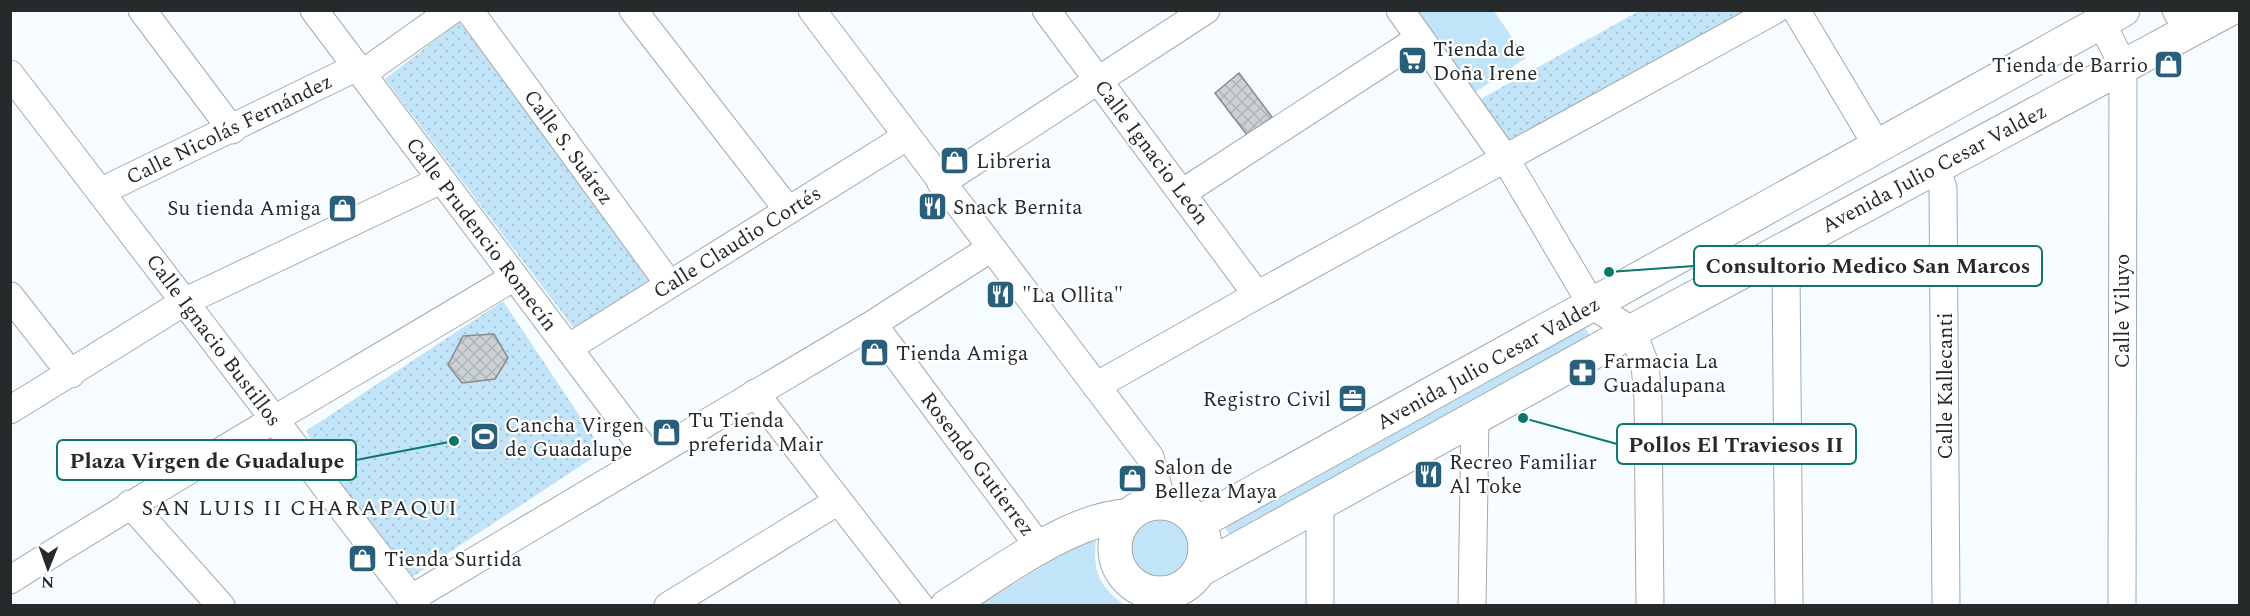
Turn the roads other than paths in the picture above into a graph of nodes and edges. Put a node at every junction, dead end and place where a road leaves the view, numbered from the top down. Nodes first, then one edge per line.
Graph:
1 (142, 10) edge
2 (314, 10) edge
3 (452, 10) edge
4 (469, 10) edge
5 (633, 10) edge
6 (812, 10) edge
7 (1046, 10) edge
8 (1206, 10) edge
9 (1400, 10) edge
10 (1776, 10) edge
11 (1796, 10) edge
12 (2228, 10) edge
13 (2112, 16) edge
14 (2182, 21) edge
15 (1420, 38) junction
16 (2122, 65) junction
17 (360, 71) junction
18 (10, 74) edge
19 (1098, 80) junction
20 (232, 130) junction
21 (906, 137) junction
22 (1878, 147) junction
23 (1505, 158) junction
24 (1936, 168) junction
25 (441, 180) junction
26 (941, 183) junction
27 (102, 191) junction
28 (1182, 193) junction
29 (788, 210) junction
30 (991, 248) junction
31 (1780, 251) junction
32 (514, 277) junction
33 (669, 284) junction
34 (1257, 295) junction
35 (10, 296) edge
36 (184, 302) junction
37 (1592, 305) junction
38 (873, 324) junction
39 (1632, 331) junction
40 (568, 348) junction
41 (71, 374) junction
42 (1096, 386) junction
43 (755, 393) junction
44 (10, 410) edge
45 (1475, 418) junction
46 (275, 421) junction
47 (650, 457) junction
48 (838, 501) junction
49 (1162, 502) junction
50 (130, 504) junction
51 (1320, 506) junction
52 (1128, 516) junction
53 (1198, 523) junction
54 (1040, 548) junction
55 (1200, 570) junction
56 (10, 580) edge
57 (1154, 599) edge
58 (414, 602) edge
59 (221, 606) edge
60 (668, 606) edge
61 (920, 606) edge
62 (947, 606) edge
63 (1320, 606) edge
64 (1472, 606) edge
65 (1650, 606) edge
66 (1789, 606) edge
67 (1946, 606) edge
68 (2122, 606) edge

1 - 20 street
2 - 17 street, Calle Prudencio Romecín
3 - 17 street, Calle Nicolás Fernández
4 - 33 street, Calle S. Suárez
5 - 29 street
6 - 21 street
7 - 19 street, Calle Ignacio León
8 - 19 street
9 - 15 street
10 - 23 street
11 - 22 street
12 - 14 main road, Avenida Julio Cesar Valdez
13 - 16 street, Calle Viluyo
13 - 22 main road, Avenida Julio Cesar Valdez
14 - 16 main road, Avenida Julio Cesar Valdez
15 - 23 street
15 - 28 street
16 - 24 main road, Avenida Julio Cesar Valdez
16 - 68 street, Calle Viluyo
17 - 20 street, Calle Nicolás Fernández
17 - 25 street, Calle Prudencio Romecín
18 - 27 street, Calle Ignacio Bustillos
19 - 26 street
19 - 28 street, Calle Ignacio León
20 - 27 street, Calle Nicolás Fernández
21 - 26 street
21 - 29 street, Calle Claudio Cortés
22 - 37 main road, Avenida Julio Cesar Valdez
23 - 34 street
23 - 37 street
24 - 31 main road, Avenida Julio Cesar Valdez
24 - 67 street, Calle Kallecanti
25 - 32 street, Calle Prudencio Romecín
25 - 36 street
26 - 30 street
27 - 36 street, Calle Ignacio Bustillos
28 - 34 street, Calle Ignacio León
29 - 33 street, Calle Claudio Cortés
30 - 38 street
30 - 42 street
31 - 39 main road, Avenida Julio Cesar Valdez
31 - 66 street
32 - 40 street, Calle Prudencio Romecín
32 - 46 street
33 - 40 street, Calle Claudio Cortés
34 - 42 street
35 - 41 street
36 - 41 street
36 - 46 street, Calle Ignacio Bustillos
37 - 39 street
37 - 53 main road, Avenida Julio Cesar Valdez
38 - 43 street
38 - 54 street, Rosendo Gutierrez
39 - 45 main road, Avenida Julio Cesar Valdez
39 - 65 street
40 - 47 street, Calle Prudencio Romecín
41 - 44 street
42 - 49 street
43 - 47 street
43 - 48 street
45 - 51 main road, Avenida Julio Cesar Valdez
45 - 64 street
46 - 50 street
46 - 58 street, Calle Ignacio Bustillos
47 - 58 street
48 - 60 street
48 - 61 street
49 - 52 main road
49 - 53 main road
50 - 56 street
50 - 59 street
51 - 55 main road, Avenida Julio Cesar Valdez
51 - 63 street
52 - 54 main road
52 - 57 main road
53 - 55 main road
54 - 62 main road
55 - 57 main road

